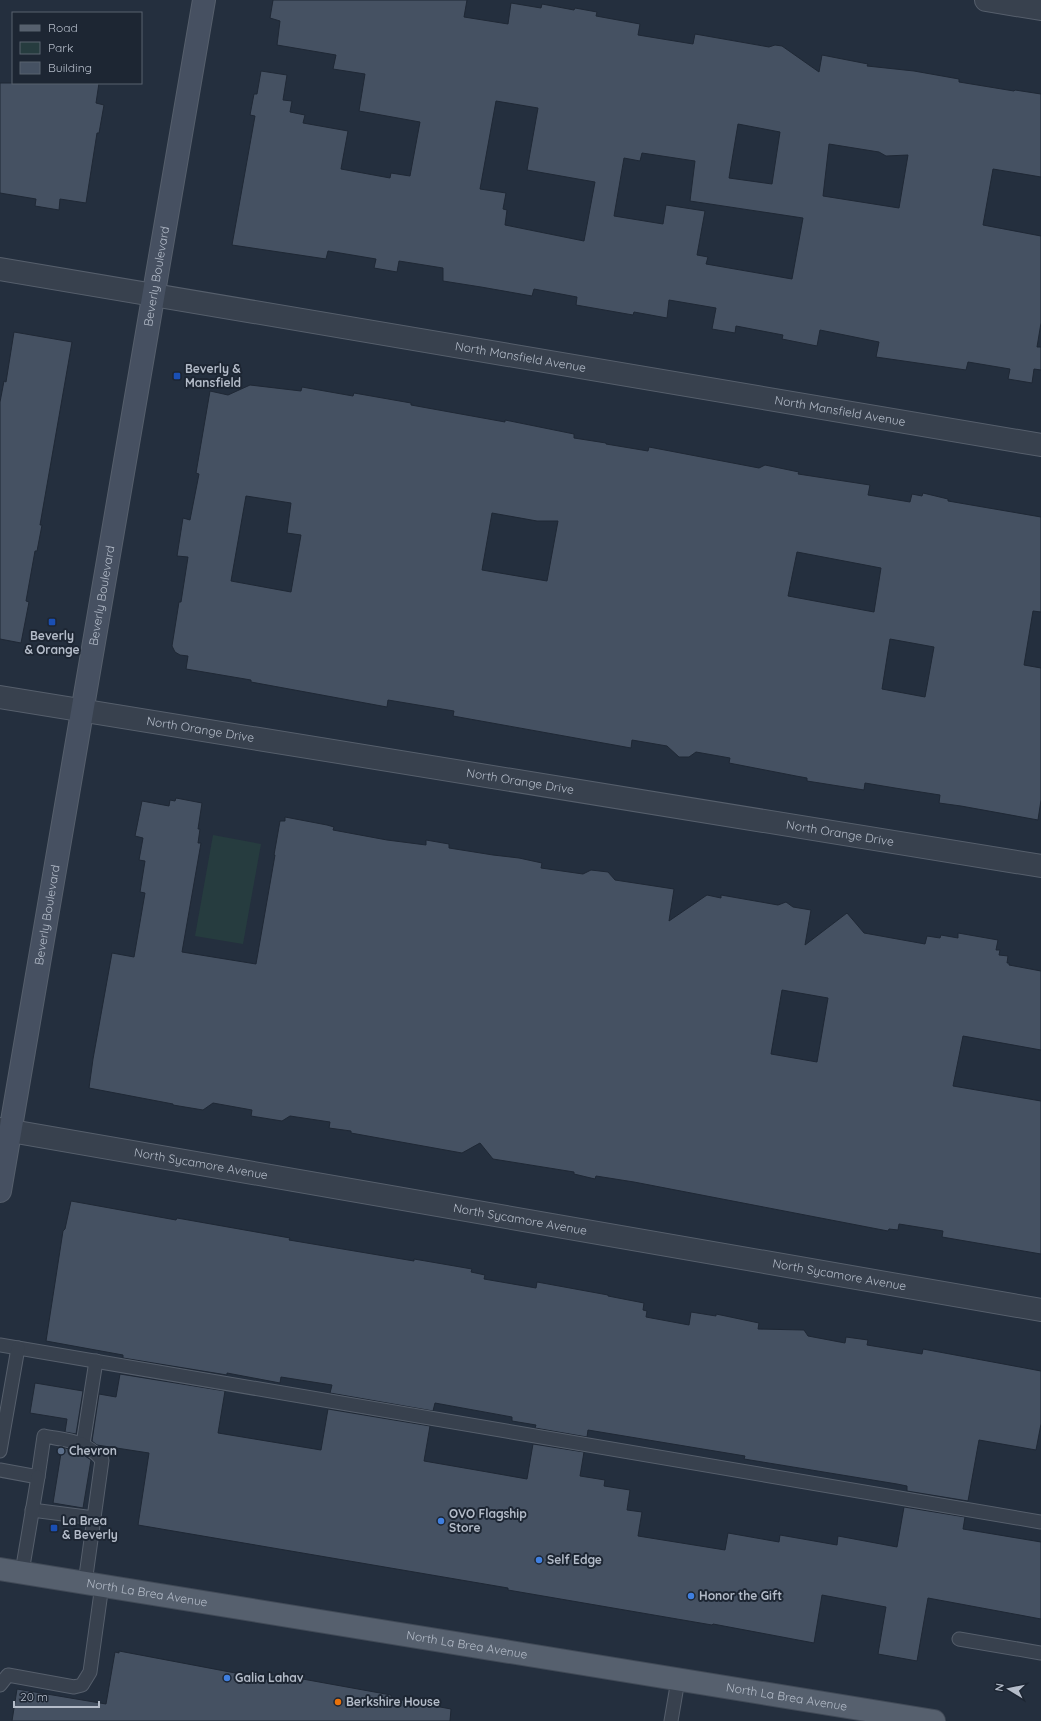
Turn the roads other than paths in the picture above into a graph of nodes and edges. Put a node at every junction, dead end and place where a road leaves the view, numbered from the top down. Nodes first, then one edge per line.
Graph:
1 (204, 0) edge
2 (986, 0) edge
3 (1041, 9) edge
4 (0, 269) edge
5 (153, 296) junction
6 (1041, 445) edge
7 (0, 697) edge
8 (82, 711) junction
9 (1041, 866) edge
10 (5, 1130) edge
11 (0, 1191) edge
12 (1041, 1310) edge
13 (0, 1344) edge
14 (18, 1348) junction
15 (96, 1361) junction
16 (83, 1444) junction
17 (0, 1451) edge
18 (0, 1470) edge
19 (38, 1477) junction
20 (32, 1510) junction
21 (94, 1518) junction
22 (1041, 1522) edge
23 (0, 1568) edge
24 (22, 1572) junction
25 (94, 1584) junction
26 (959, 1639) dead end
27 (1041, 1653) edge
28 (678, 1680) junction
29 (0, 1685) edge
30 (671, 1721) edge
31 (934, 1721) edge

1 - 5 main road, Beverly Boulevard
2 - 3 street
4 - 5 street, North Mansfield Avenue
5 - 6 street, North Mansfield Avenue
5 - 8 main road, Beverly Boulevard
7 - 8 street, North Orange Drive
8 - 9 street, North Orange Drive
8 - 10 main road, Beverly Boulevard
10 - 11 main road, Beverly Boulevard
10 - 12 street, North Sycamore Avenue
13 - 14 lane
14 - 15 lane
14 - 17 lane
15 - 16 lane
15 - 22 lane
16 - 19 lane
16 - 21 lane
18 - 19 lane
19 - 20 lane
20 - 21 lane
20 - 24 lane
21 - 25 lane
23 - 24 main road, North La Brea Avenue
24 - 25 main road, North La Brea Avenue
25 - 28 main road, North La Brea Avenue
25 - 29 lane
26 - 27 lane
28 - 30 lane
28 - 31 main road, North La Brea Avenue

